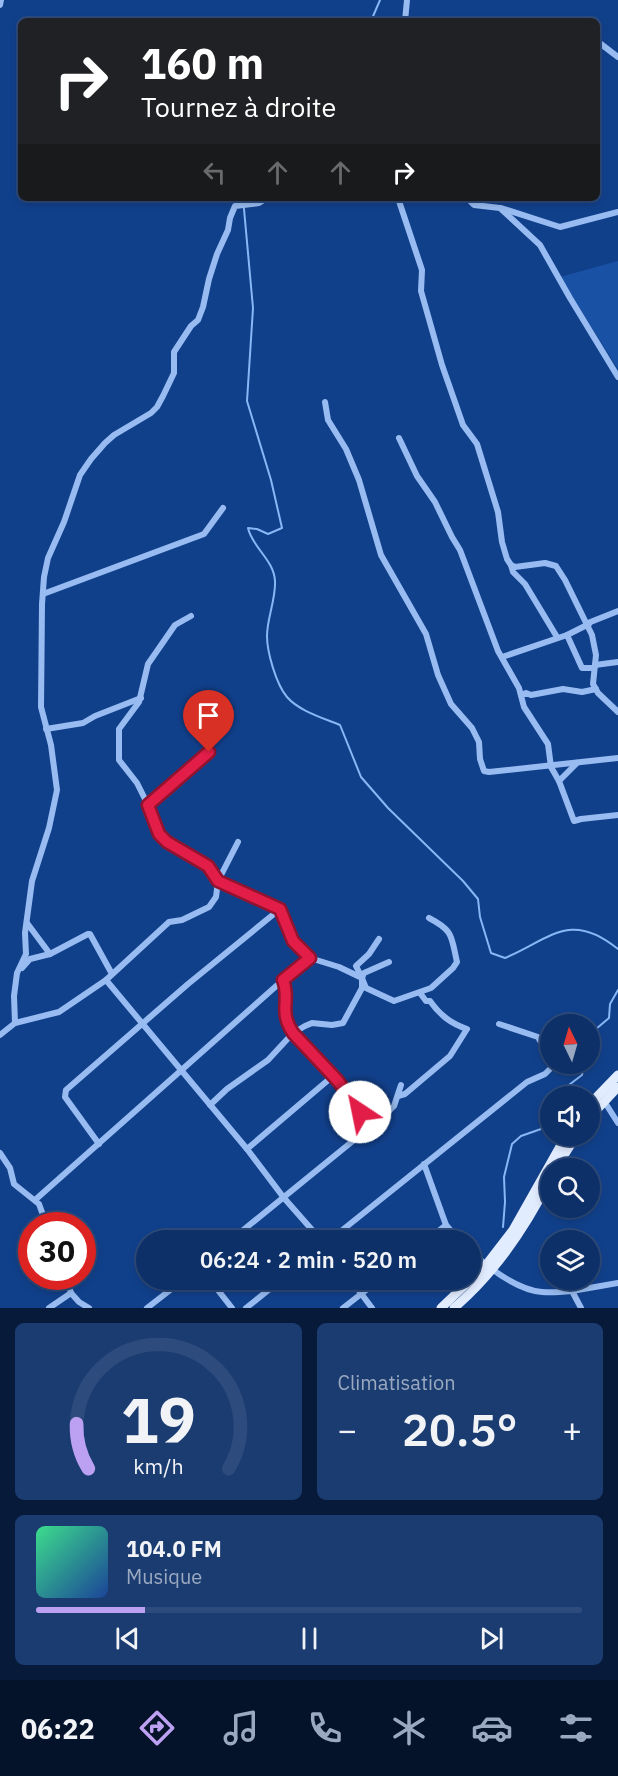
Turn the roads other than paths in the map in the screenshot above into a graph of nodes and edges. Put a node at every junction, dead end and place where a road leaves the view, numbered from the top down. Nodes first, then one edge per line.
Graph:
1 (1, 0) edge
2 (408, 0) edge
3 (0, 5) edge
4 (405, 18) edge
5 (600, 43) edge
6 (618, 57) edge
7 (262, 201) edge
8 (399, 201) edge
9 (470, 201) edge
10 (500, 208) junction
11 (618, 212) edge
12 (618, 377) edge
13 (326, 402) dead end
14 (399, 438) dead end
15 (223, 508) dead end
16 (511, 566) junction
17 (43, 594) junction
18 (618, 611) edge
19 (191, 616) dead end
20 (588, 624) junction
21 (567, 634) junction
22 (557, 636) junction
23 (502, 657) junction
24 (618, 662) edge
25 (595, 666) junction
26 (596, 688) junction
27 (521, 694) junction
28 (141, 698) junction
29 (618, 712) edge
30 (46, 729) junction
31 (209, 752) dead end
32 (618, 758) edge
33 (576, 763) junction
34 (551, 767) junction
35 (559, 781) junction
36 (148, 805) junction
37 (618, 815) edge
38 (238, 842) dead end
39 (218, 881) junction
40 (227, 885) junction
41 (217, 889) junction
42 (280, 909) junction
43 (429, 918) dead end
44 (27, 923) junction
45 (379, 939) dead end
46 (50, 954) junction
47 (310, 958) junction
48 (389, 962) dead end
49 (16, 973) junction
50 (112, 974) junction
51 (362, 978) junction
52 (106, 980) junction
53 (283, 980) junction
54 (420, 993) junction
55 (15, 1023) junction
56 (141, 1024) junction
57 (499, 1024) dead end
58 (293, 1033) junction
59 (0, 1035) edge
60 (540, 1041) edge
61 (182, 1070) junction
62 (545, 1074) edge
63 (618, 1075) edge
64 (333, 1076) junction
65 (401, 1085) dead end
66 (618, 1087) edge
67 (600, 1094) edge
68 (398, 1096) junction
69 (603, 1101) junction
70 (210, 1105) junction
71 (600, 1105) edge
72 (386, 1114) junction
73 (618, 1123) edge
74 (99, 1144) junction
75 (561, 1146) edge
76 (247, 1149) junction
77 (0, 1153) edge
78 (424, 1164) junction
79 (284, 1198) junction
80 (540, 1198) edge
81 (35, 1200) junction
82 (43, 1212) edge
83 (446, 1225) junction
84 (244, 1230) edge
85 (312, 1230) edge
86 (342, 1230) edge
87 (440, 1230) edge
88 (450, 1230) edge
89 (481, 1261) edge
90 (489, 1268) junction
91 (618, 1283) edge
92 (70, 1290) edge
93 (170, 1290) edge
94 (218, 1290) edge
95 (268, 1290) edge
96 (359, 1290) edge
97 (365, 1290) edge
98 (572, 1292) junction
99 (71, 1293) junction
100 (361, 1293) junction
101 (49, 1308) edge
102 (89, 1308) edge
103 (147, 1308) edge
104 (232, 1308) edge
105 (246, 1308) edge
106 (343, 1308) edge
107 (372, 1308) edge
108 (441, 1308) edge
109 (454, 1308) edge
110 (581, 1308) edge

1 - 3 street
2 - 4 street
5 - 6 street
7 - 17 street
8 - 16 street
9 - 10 street
10 - 11 street
10 - 12 street
13 - 34 street
14 - 23 street
15 - 17 street
16 - 20 street
16 - 22 street
17 - 30 street
18 - 20 street
19 - 28 street
20 - 21 street
20 - 25 street
21 - 22 street
21 - 25 street
22 - 23 street
23 - 27 street
24 - 25 street
25 - 26 street
26 - 27 street
26 - 29 street
27 - 34 street
28 - 30 street
28 - 36 street
30 - 44 street
31 - 36 street
32 - 33 street
33 - 34 street
33 - 35 street
34 - 35 street
35 - 37 street
36 - 39 street
38 - 39 street
39 - 40 street
39 - 41 street
40 - 41 street
40 - 42 street
41 - 50 street
42 - 47 street
42 - 56 street
43 - 54 street
44 - 46 street
44 - 49 street
45 - 51 street
46 - 49 street
46 - 50 street
47 - 51 street
47 - 53 street
48 - 51 street
49 - 55 street
50 - 52 street
51 - 54 street
51 - 58 street
52 - 55 street
52 - 56 street
53 - 58 street
53 - 61 street
54 - 68 street
55 - 59 street
56 - 61 street
56 - 74 street
57 - 60 street
58 - 64 street
58 - 70 street
61 - 70 street
61 - 74 street
62 - 78 street
63 - 67 main road
64 - 72 street
64 - 76 street
65 - 68 street
66 - 69 main road
68 - 72 street
69 - 71 main road
69 - 73 street
70 - 76 street
72 - 79 street
74 - 81 street
75 - 90 main road
76 - 79 street
77 - 81 street
78 - 83 street
78 - 86 street
79 - 84 street
79 - 85 street
80 - 90 main road
81 - 82 street
83 - 87 street
83 - 88 street
89 - 90 street
90 - 98 street
90 - 108 main road
90 - 109 main road
91 - 98 street
92 - 99 street
93 - 103 street
94 - 104 street
95 - 105 street
96 - 100 street
97 - 100 street
98 - 110 street
99 - 101 street
99 - 102 street
100 - 106 street
100 - 107 street

